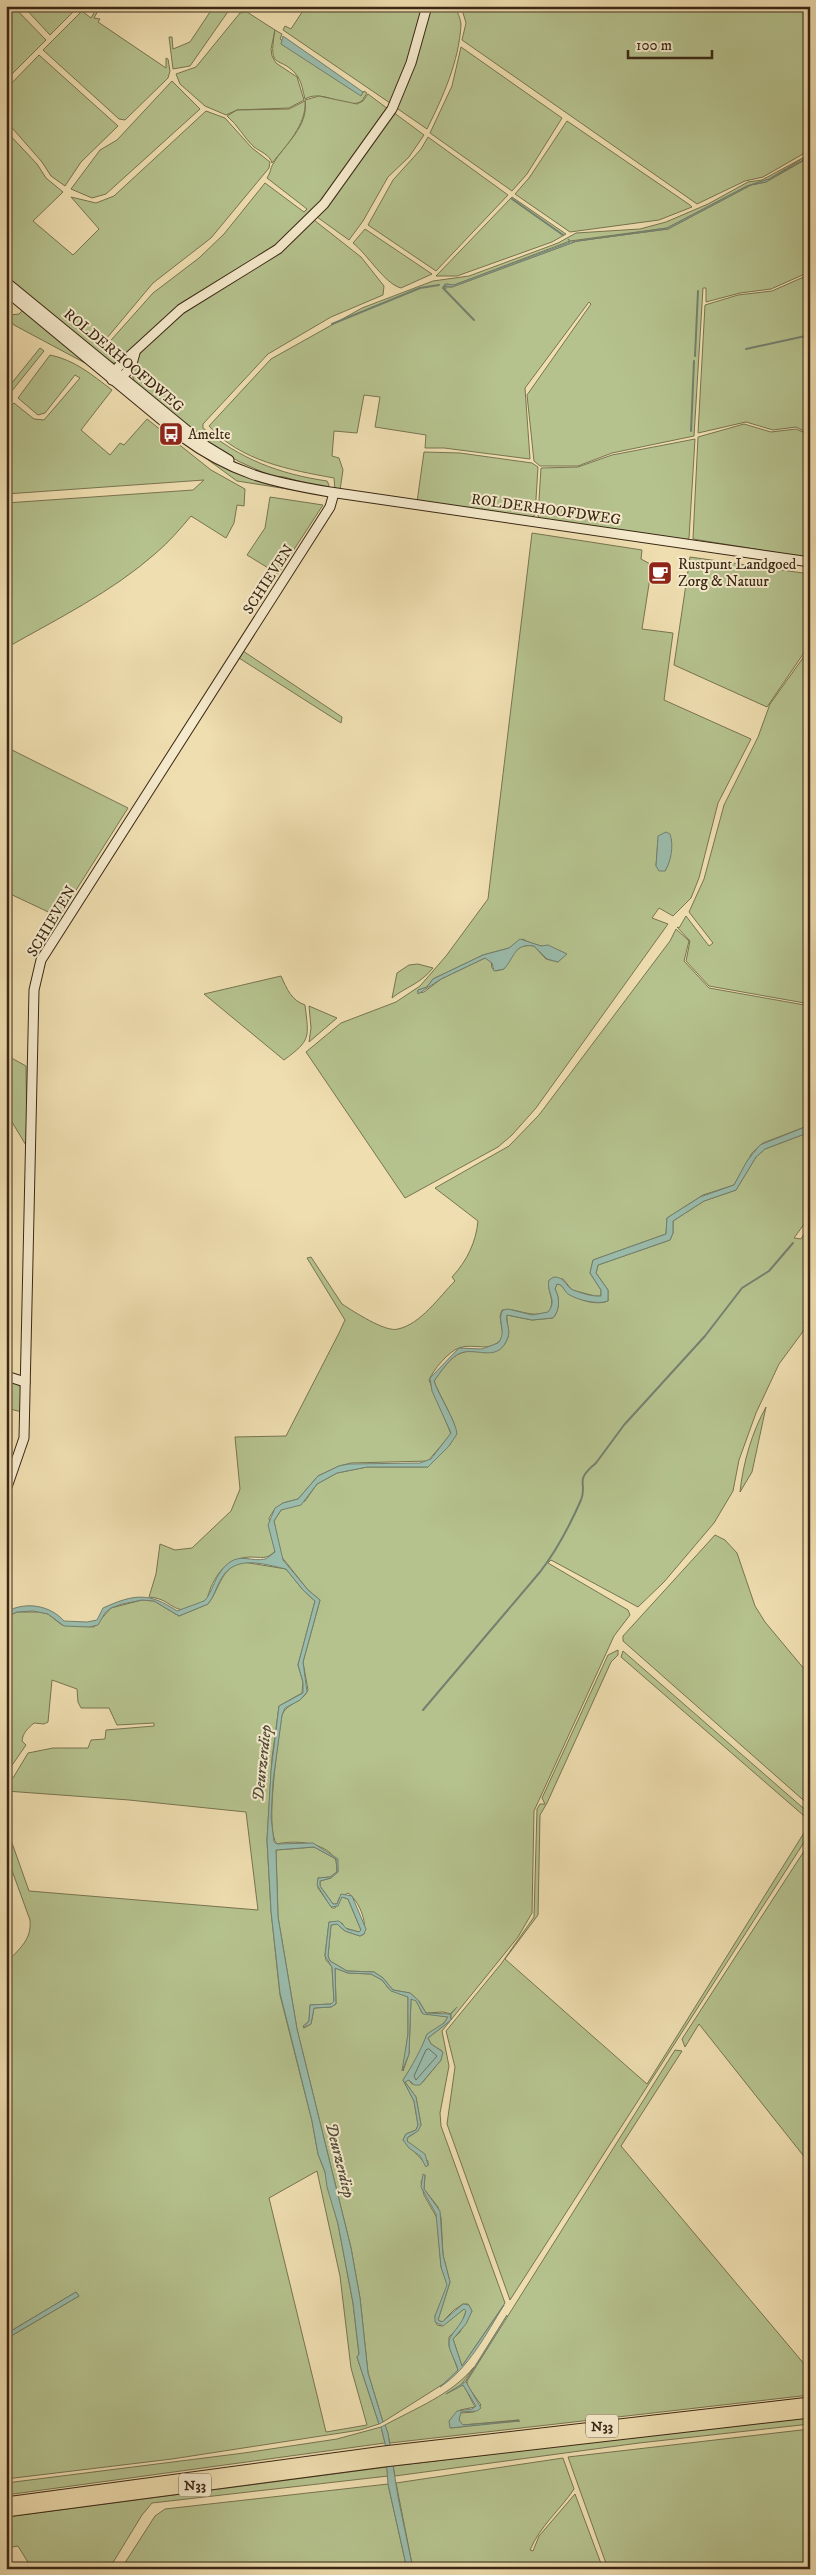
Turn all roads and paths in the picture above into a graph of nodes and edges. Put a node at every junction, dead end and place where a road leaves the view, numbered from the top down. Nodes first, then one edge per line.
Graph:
1 (427, 6) edge
2 (6, 282) edge
3 (6, 291) edge
4 (135, 353) junction
5 (113, 375) junction
6 (122, 377) junction
7 (279, 483) junction
8 (334, 493) junction
9 (810, 562) edge
10 (6, 1376) edge
11 (25, 1382) junction
12 (6, 1490) edge
13 (810, 2403) edge
14 (810, 2412) edge
15 (390, 2456) junction
16 (6, 2502) edge
17 (6, 2511) edge

1 - 4 main road
2 - 5 main road, ROLDERHOOFDWEG
3 - 5 main road, ROLDERHOOFDWEG
4 - 5 main road
4 - 6 main road
5 - 6 main road, ROLDERHOOFDWEG
5 - 7 main road, ROLDERHOOFDWEG
6 - 7 main road, ROLDERHOOFDWEG
7 - 8 main road, ROLDERHOOFDWEG
8 - 9 main road, ROLDERHOOFDWEG
8 - 11 main road, SCHIEVEN
10 - 11 main road
11 - 12 main road, SCHIEVEN
13 - 15 highway, N33
14 - 15 highway, N33
15 - 16 highway, N33
15 - 17 highway, N33

